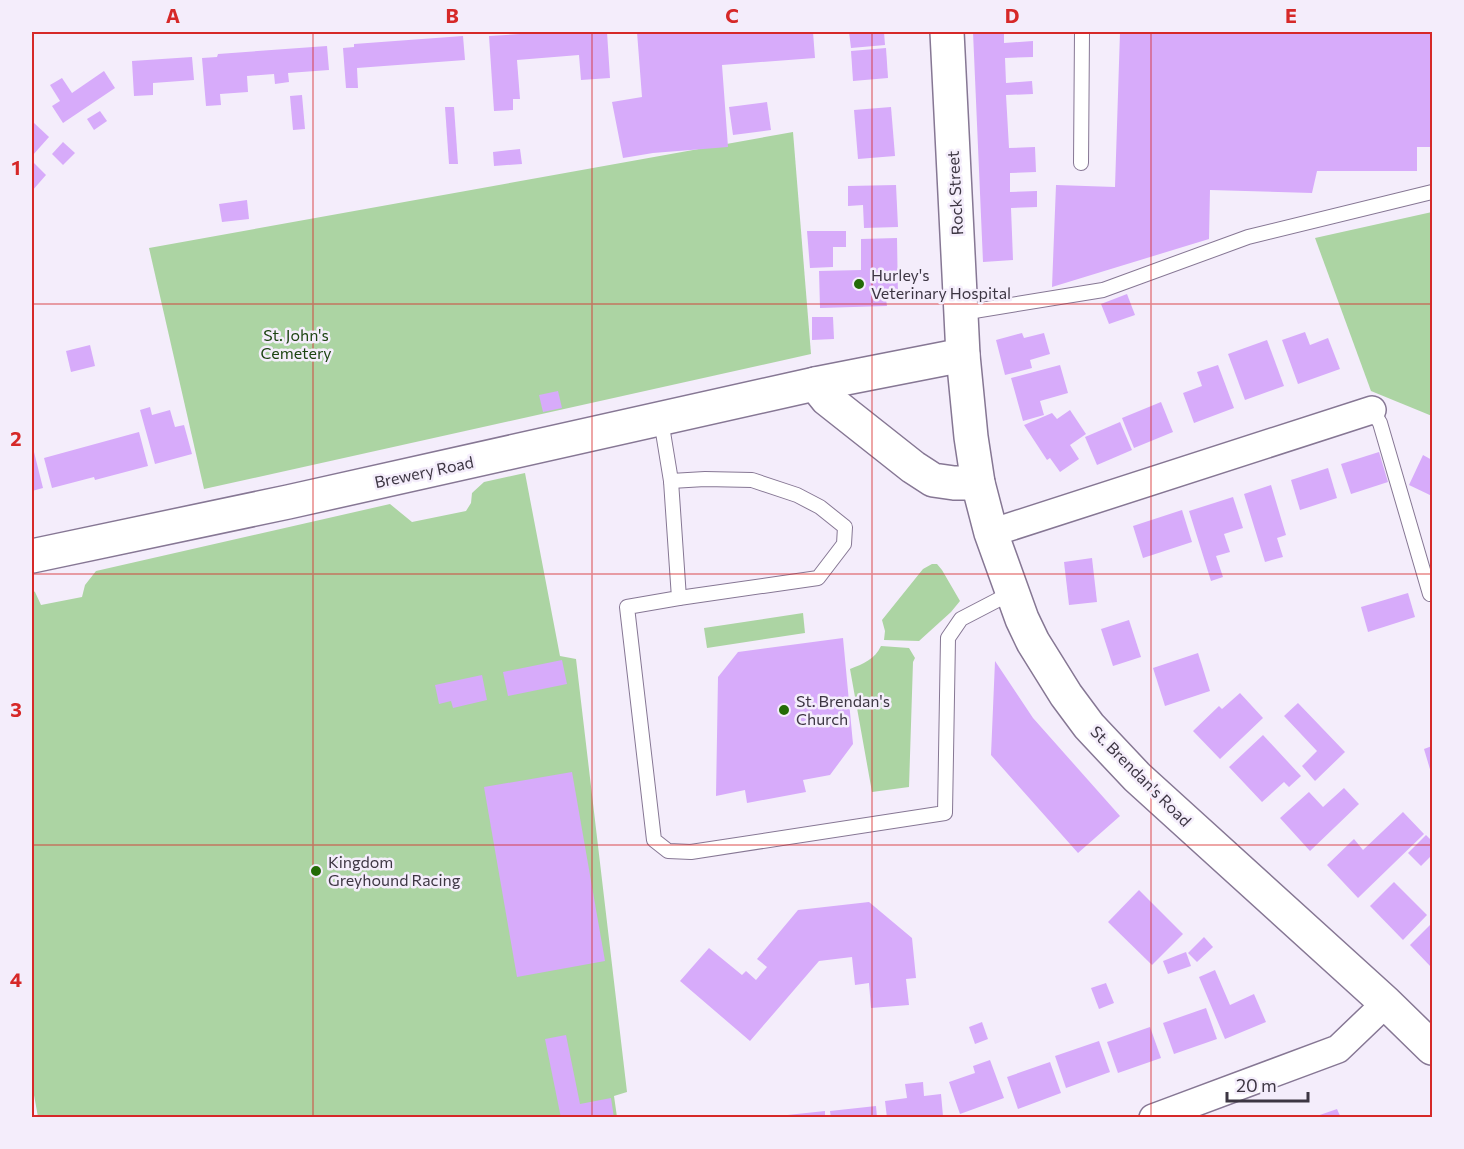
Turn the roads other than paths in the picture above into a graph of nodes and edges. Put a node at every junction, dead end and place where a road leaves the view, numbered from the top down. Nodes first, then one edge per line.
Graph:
1 (946, 32) edge
2 (1082, 32) edge
3 (1081, 163) dead end
4 (1432, 192) edge
5 (962, 313) junction
6 (963, 355) junction
7 (815, 384) junction
8 (1372, 410) joint
9 (661, 420) junction
10 (670, 482) junction
11 (978, 483) junction
12 (991, 533) junction
13 (32, 556) edge
14 (1011, 593) junction
15 (1430, 594) dead end
16 (680, 598) junction
17 (1386, 1004) junction
18 (1432, 1048) edge
19 (1153, 1118) edge

1 - 5 main road, Rock Street
2 - 3 lane
4 - 5 lane
5 - 6 main road, Rock Street
6 - 7 main road, Brewery Road
6 - 11 main road, St. Brendan's Road
7 - 9 main road, Brewery Road
7 - 11 main road
8 - 12 street
8 - 15 lane
9 - 10 lane
9 - 13 main road, Brewery Road
10 - 16 lane
10 - 16 lane
11 - 12 main road, St. Brendan's Road
12 - 14 main road, St. Brendan's Road
14 - 16 lane
14 - 17 main road, St. Brendan's Road
17 - 18 main road, St. Brendan's Road
17 - 19 street

